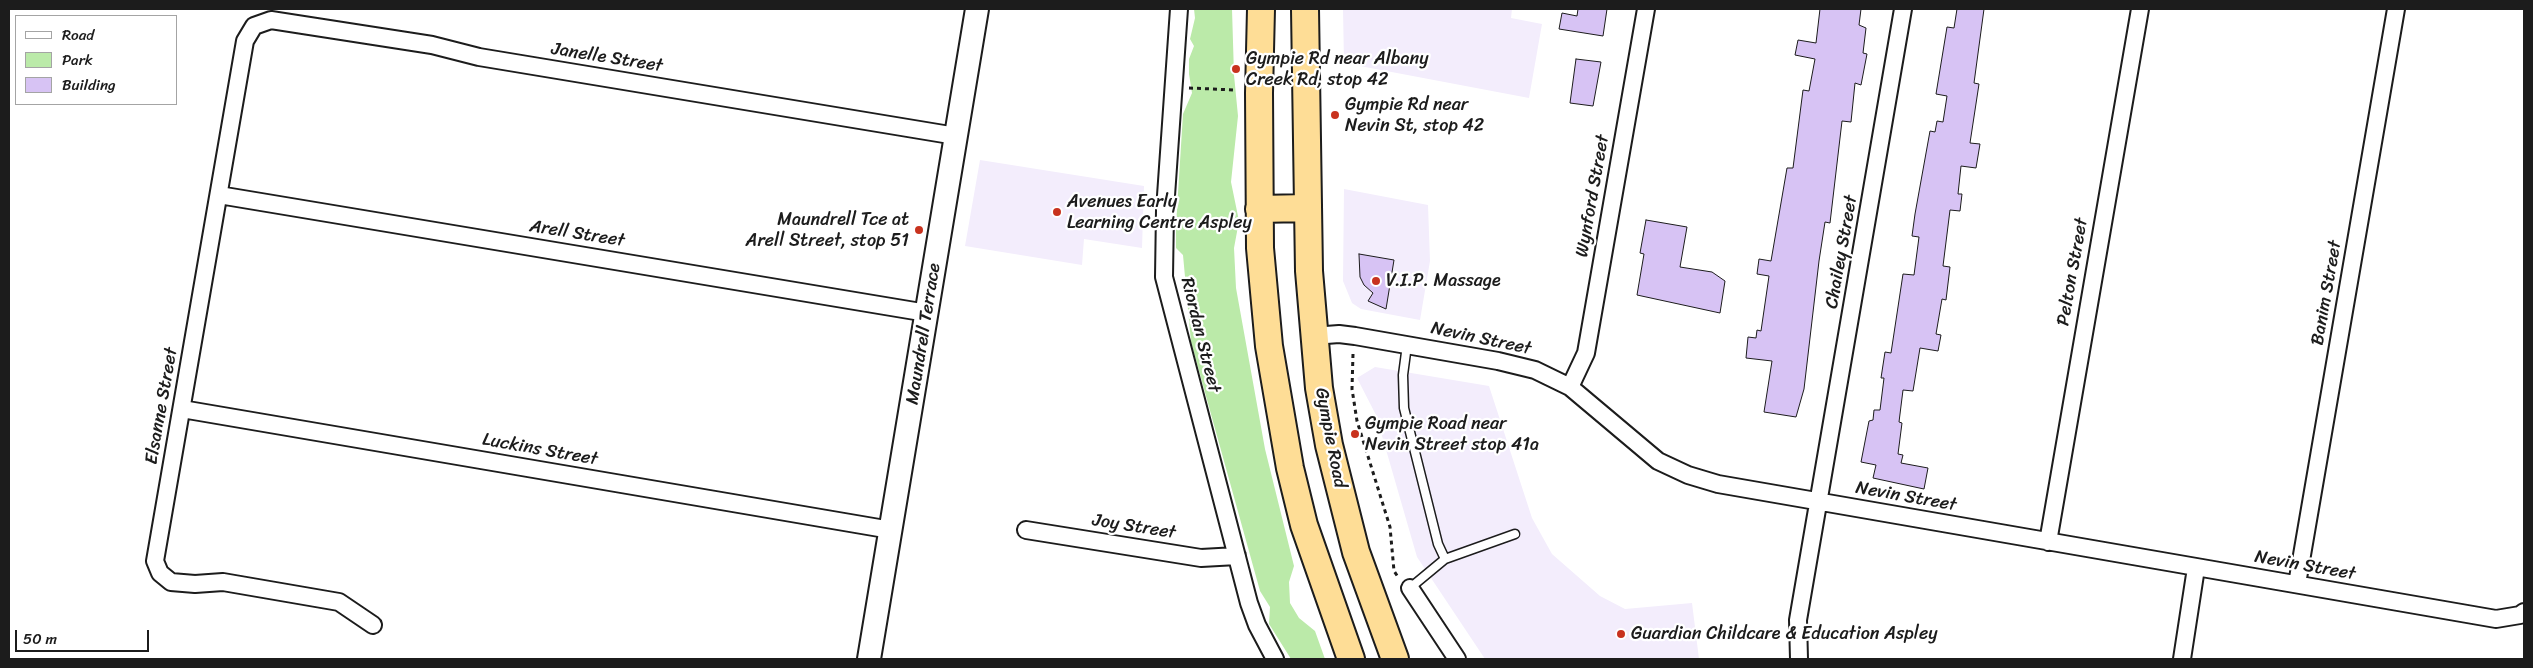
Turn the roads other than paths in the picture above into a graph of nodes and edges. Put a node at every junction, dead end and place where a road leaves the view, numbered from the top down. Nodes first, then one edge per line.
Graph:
1 (977, 9) edge
2 (1178, 9) edge
3 (1261, 9) edge
4 (1305, 9) edge
5 (1646, 9) edge
6 (1904, 9) edge
7 (2140, 9) edge
8 (2396, 9) edge
9 (254, 26) joint
10 (956, 136) junction
11 (219, 195) junction
12 (1307, 208) junction
13 (1260, 209) junction
14 (927, 313) junction
15 (1313, 336) junction
16 (1407, 345) junction
17 (1570, 387) junction
18 (182, 409) junction
19 (1819, 502) junction
20 (891, 530) junction
21 (1026, 530) dead end
22 (1515, 534) dead end
23 (2048, 542) junction
24 (1237, 556) junction
25 (1445, 559) junction
26 (2196, 568) junction
27 (2297, 584) junction
28 (1410, 588) joint
29 (2524, 612) edge
30 (373, 625) dead end
31 (870, 659) edge
32 (1275, 659) edge
33 (1351, 659) edge
34 (1395, 659) edge
35 (1457, 659) edge
36 (1800, 659) edge
37 (2182, 659) edge

1 - 10 main road, Maundrell Terrace
2 - 24 street, Riordan Street
3 - 13 highway
4 - 12 highway, Gympie Road
5 - 17 street, Wynford Street
6 - 19 street, Chailey Street
7 - 23 street, Pelton Street
8 - 27 street, Banim Street
9 - 10 street, Janelle Street
9 - 11 street, Elsanne Street
10 - 14 main road, Maundrell Terrace
11 - 14 street, Arell Street
11 - 18 street, Elsanne Street
12 - 13 highway
12 - 15 highway, Gympie Road
13 - 33 highway
14 - 20 main road, Maundrell Terrace
15 - 16 street, Nevin Street
15 - 34 highway, Gympie Road
16 - 17 street, Nevin Street
16 - 25 lane
17 - 19 street, Nevin Street
18 - 20 street, Luckins Street
18 - 30 street, Elsanne Street
19 - 23 street, Nevin Street
19 - 36 street, Chailey Street
20 - 31 main road, Maundrell Terrace
21 - 24 street, Joy Street
22 - 25 lane
23 - 26 street, Nevin Street
24 - 32 street, Riordan Street
25 - 28 lane
26 - 27 street, Nevin Street
26 - 37 street
27 - 29 street, Nevin Street
28 - 35 street

